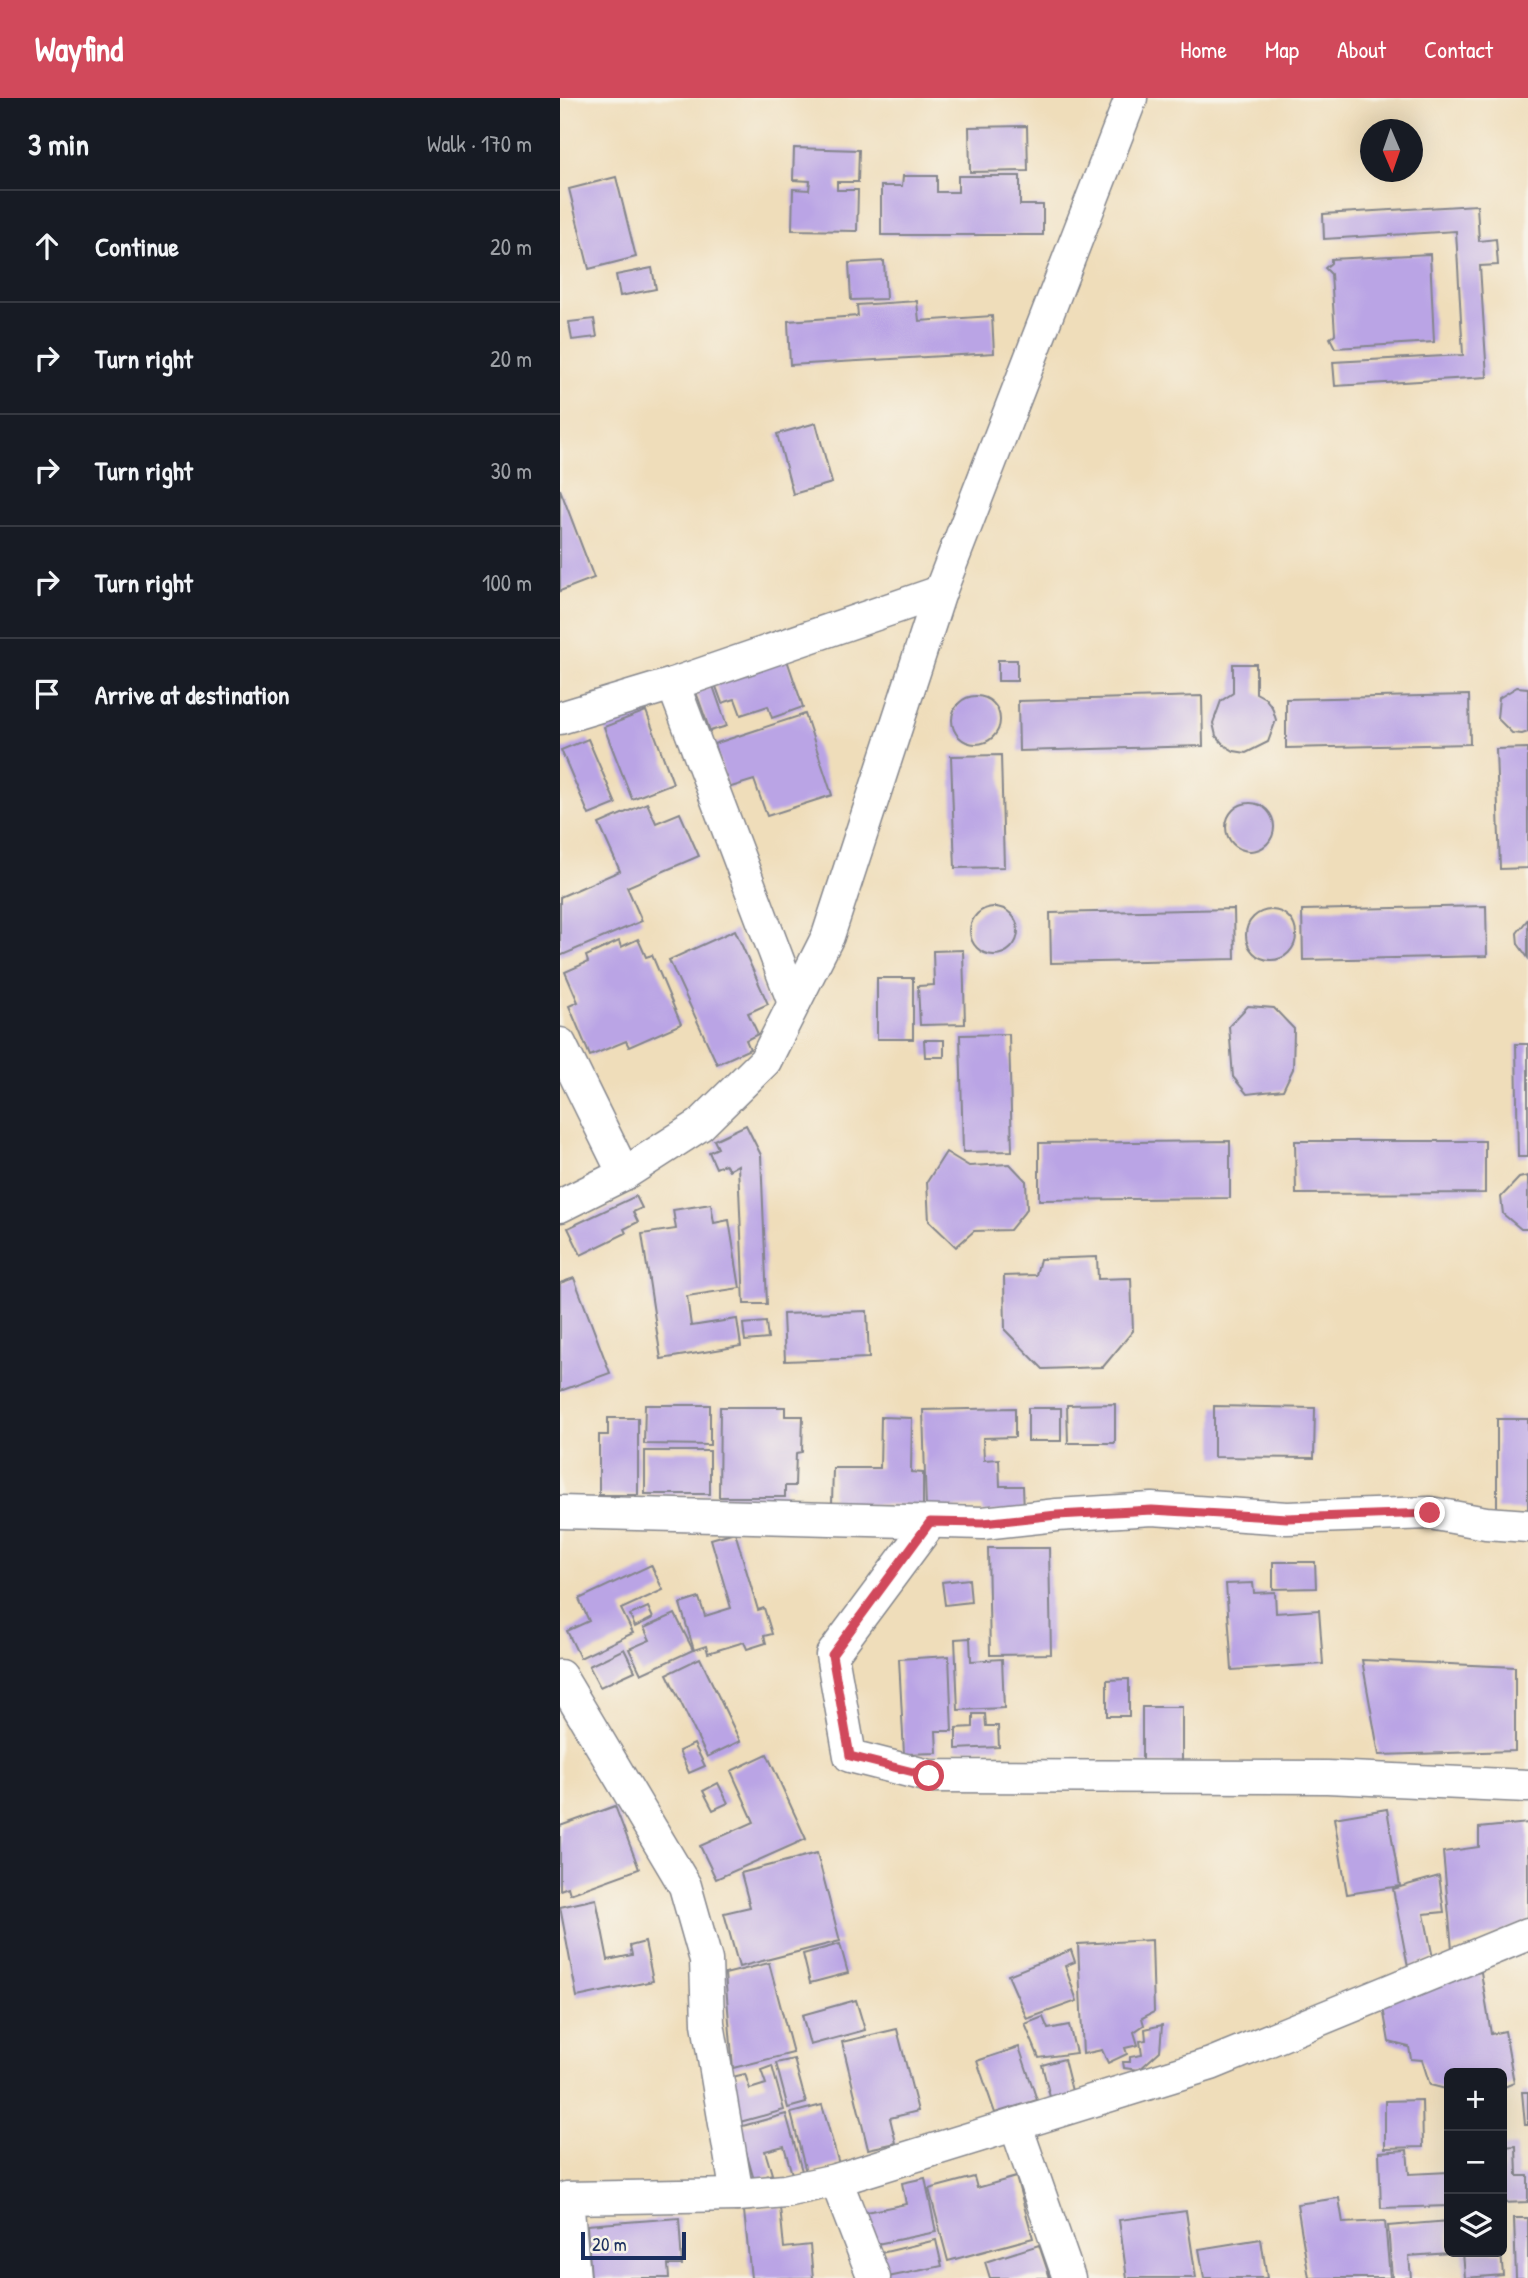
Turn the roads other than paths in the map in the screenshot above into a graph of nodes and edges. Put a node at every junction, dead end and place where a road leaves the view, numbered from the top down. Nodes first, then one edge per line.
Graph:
1 (1131, 98) edge
2 (940, 592) junction
3 (673, 684) junction
4 (560, 718) edge
5 (794, 1003) junction
6 (560, 1044) edge
7 (624, 1174) junction
8 (560, 1206) edge
9 (560, 1512) edge
10 (930, 1522) junction
11 (1528, 1526) edge
12 (560, 1676) edge
13 (1528, 1786) edge
14 (1528, 1934) edge
15 (1016, 2126) junction
16 (836, 2180) junction
17 (737, 2195) junction
18 (573, 2278) edge
19 (874, 2278) edge
20 (1069, 2278) edge

1 - 2 street
2 - 3 street
2 - 5 street
3 - 4 street
3 - 5 street
5 - 7 street
6 - 7 street
7 - 8 street
9 - 10 street
10 - 11 street
10 - 13 street
12 - 17 street
14 - 15 street
15 - 16 street
15 - 20 street
16 - 17 street
16 - 19 street
17 - 18 street

